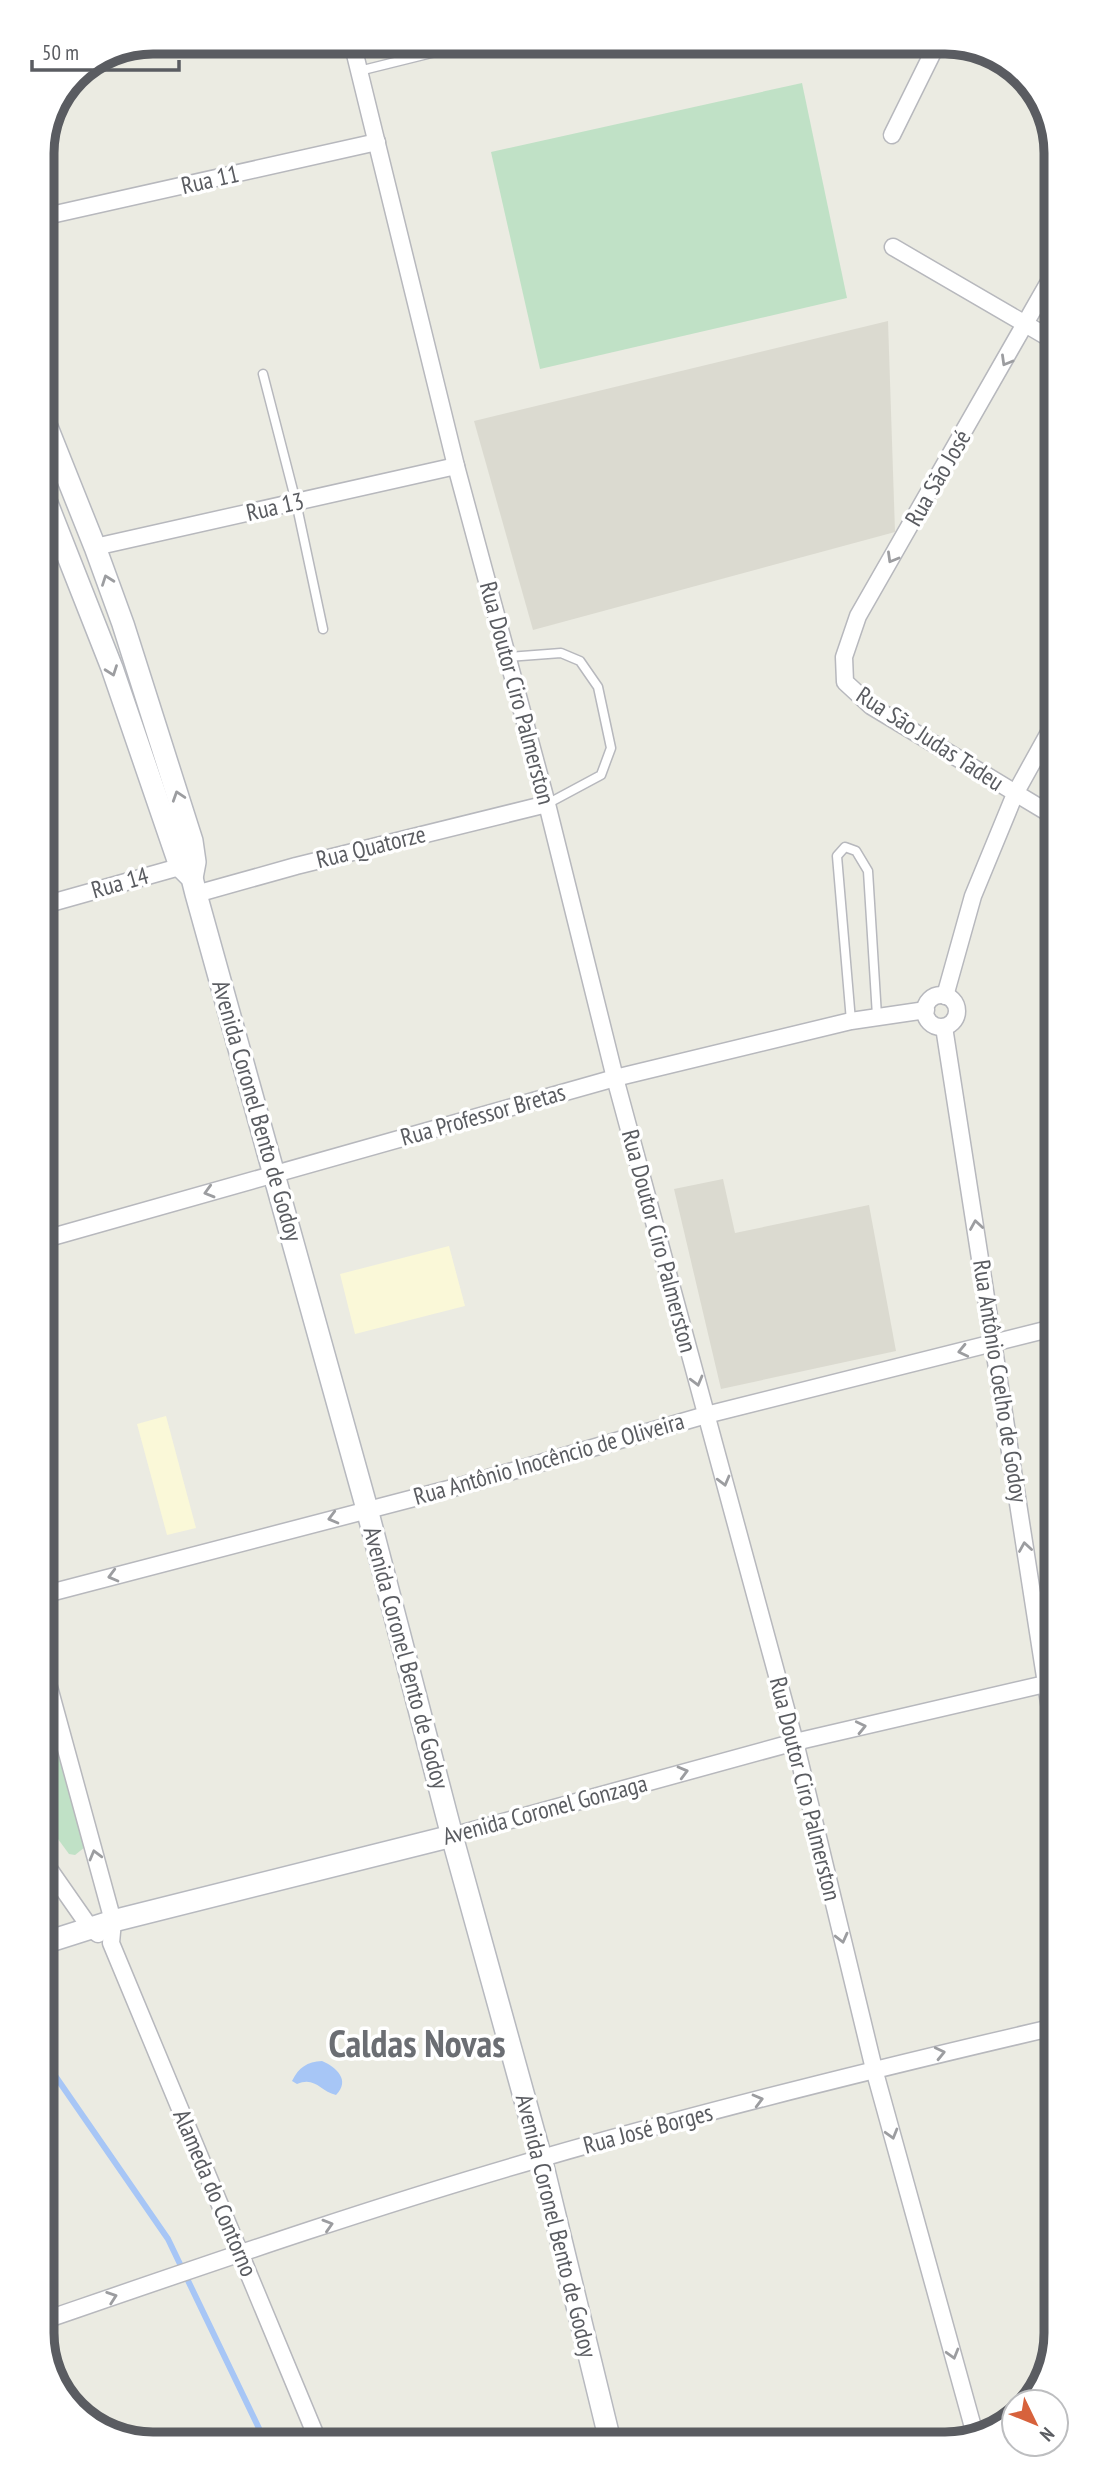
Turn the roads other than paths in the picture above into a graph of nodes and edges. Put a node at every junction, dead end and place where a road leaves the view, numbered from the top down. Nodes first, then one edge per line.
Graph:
1 (355, 54) edge
2 (428, 54) edge
3 (932, 54) edge
4 (359, 71) junction
5 (892, 135) dead end
6 (377, 142) junction
7 (54, 213) edge
8 (893, 247) dead end
9 (1044, 292) edge
10 (1027, 325) junction
11 (1044, 335) edge
12 (263, 374) dead end
13 (54, 445) edge
14 (456, 466) junction
15 (296, 502) junction
16 (54, 521) edge
17 (95, 547) junction
18 (323, 629) dead end
19 (506, 657) junction
20 (845, 682) joint
21 (1044, 741) edge
22 (1015, 794) junction
23 (547, 804) junction
24 (1044, 810) edge
25 (191, 875) junction
26 (54, 903) edge
27 (945, 996) junction
28 (926, 1010) junction
29 (877, 1016) junction
30 (851, 1021) junction
31 (944, 1027) junction
32 (615, 1078) junction
33 (275, 1173) junction
34 (54, 1236) edge
35 (1044, 1330) edge
36 (995, 1343) junction
37 (706, 1415) junction
38 (367, 1509) junction
39 (54, 1592) edge
40 (1044, 1677) edge
41 (1044, 1684) edge
42 (54, 1705) edge
43 (795, 1742) junction
44 (452, 1836) junction
45 (54, 1876) edge
46 (113, 1921) junction
47 (91, 1929) junction
48 (54, 1940) edge
49 (111, 1944) junction
50 (1044, 2030) edge
51 (874, 2069) junction
52 (541, 2158) junction
53 (239, 2253) junction
54 (54, 2317) edge
55 (973, 2427) edge
56 (315, 2432) edge
57 (608, 2432) edge

1 - 4 street, Rua Doutor Ciro Palmerston
2 - 4 lane
3 - 5 street
4 - 6 street, Rua Doutor Ciro Palmerston
6 - 7 street, Rua 11
6 - 14 street, Rua Doutor Ciro Palmerston
8 - 10 street
9 - 10 street, Rua São José
10 - 11 street
10 -> 20 street, Rua São José
12 - 15 lane
13 - 17 main road, Avenida Coronel Bento de Godoy
14 - 15 street, Rua 13
14 - 19 street, Rua Doutor Ciro Palmerston
15 - 17 street, Rua 13
15 - 18 lane
16 -> 25 main road, Avenida Coronel Bento de Godoy
25 -> 17 main road, Avenida Coronel Bento de Godoy
19 - 23 street, Rua Doutor Ciro Palmerston
19 - 23 lane
20 - 22 street, Rua São Judas Tadeu
21 - 22 street, Rua Antônio Coelho de Godoy
22 - 24 street, Rua São Judas Tadeu
22 - 27 street, Rua Antônio Coelho de Godoy
23 - 25 street, Rua Quatorze
23 - 32 street, Rua Doutor Ciro Palmerston
25 - 26 street, Rua 14
25 - 33 main road, Avenida Coronel Bento de Godoy
27 - 28 street
27 - 31 street, Rua Antônio Coelho de Godoy
28 - 29 street, Rua Professor Bretas
28 - 31 street
29 - 30 street, Rua Professor Bretas
29 - 30 lane
30 - 32 street, Rua Professor Bretas
36 -> 31 street, Rua Antônio Coelho de Godoy
32 - 33 street, Rua Professor Bretas
32 -> 37 street, Rua Doutor Ciro Palmerston
33 -> 34 street, Rua Professor Bretas
33 - 38 main road, Avenida Coronel Bento de Godoy
35 - 36 street, Rua Antônio Inocêncio de Oliveira
36 -> 37 street, Rua Antônio Inocêncio de Oliveira
40 -> 36 street, Rua Antônio Coelho de Godoy
37 - 38 street, Rua Antônio Inocêncio de Oliveira
37 -> 43 street, Rua Doutor Ciro Palmerston
38 -> 39 street, Rua Antônio Inocêncio de Oliveira
38 - 44 main road, Avenida Coronel Bento de Godoy
43 -> 41 street, Avenida Coronel Gonzaga
46 -> 42 street
44 -> 43 street, Avenida Coronel Gonzaga
43 -> 51 street, Rua Doutor Ciro Palmerston
44 - 46 main road, Avenida Coronel Gonzaga
44 - 52 main road, Avenida Coronel Bento de Godoy
45 - 47 street
46 - 47 main road, Avenida Coronel Gonzaga
46 - 49 street, Alameda do Contorno
47 - 48 main road, Avenida Coronel Gonzaga
47 - 49 street
49 - 53 street, Alameda do Contorno
51 -> 50 street, Rua José Borges
52 -> 51 street, Rua José Borges
51 -> 55 street, Rua Doutor Ciro Palmerston
53 -> 52 street, Rua José Borges
52 - 57 main road, Avenida Coronel Bento de Godoy
54 -> 53 street, Rua José Borges
53 - 56 street, Alameda do Contorno

